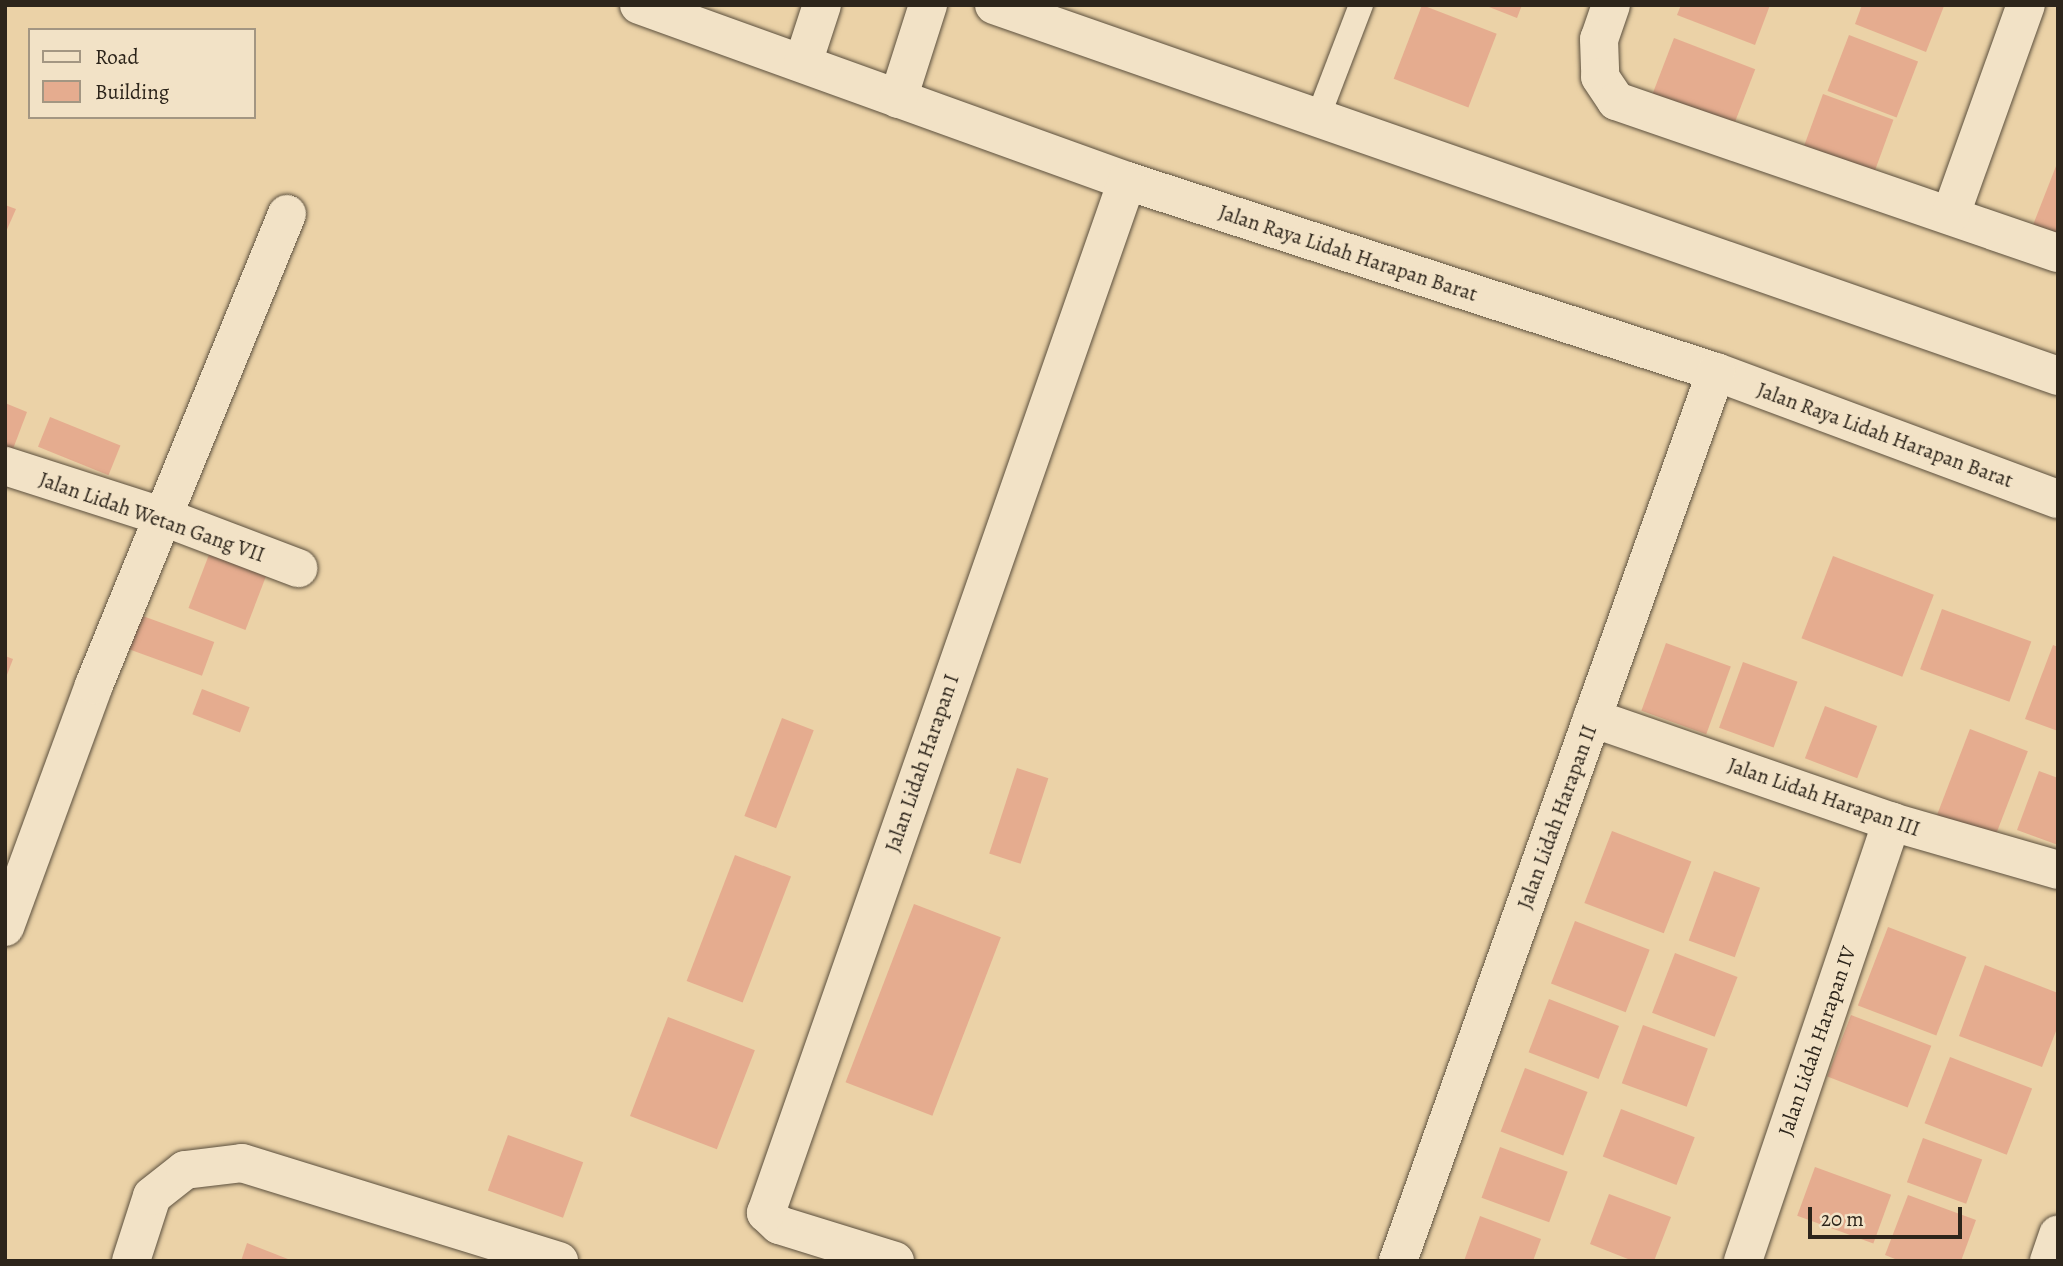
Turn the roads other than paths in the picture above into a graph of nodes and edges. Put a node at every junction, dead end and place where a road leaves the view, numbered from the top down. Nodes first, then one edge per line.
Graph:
1 (639, 5) edge
2 (822, 5) edge
3 (928, 5) edge
4 (994, 5) edge
5 (1362, 5) edge
6 (1611, 5) edge
7 (2026, 5) edge
8 (803, 63) junction
9 (898, 99) junction
10 (1318, 117) junction
11 (1127, 181) junction
12 (287, 214) dead end
13 (1951, 214) junction
14 (2058, 253) edge
15 (1716, 372) junction
16 (2058, 376) edge
17 (5, 466) edge
18 (2058, 499) edge
19 (162, 516) junction
20 (299, 568) dead end
21 (1592, 718) junction
22 (1892, 822) junction
23 (2058, 870) edge
24 (5, 927) edge
25 (2058, 1235) edge
26 (553, 1260) edge
27 (131, 1261) edge
28 (895, 1261) edge
29 (1398, 1261) edge
30 (1743, 1261) edge
31 (2049, 1261) edge

1 - 8 street, Jalan Raya Lidah Harapan Barat
2 - 8 street
3 - 9 street
4 - 10 street
5 - 10 lane
6 - 13 street
7 - 13 street
8 - 9 street, Jalan Raya Lidah Harapan Barat
9 - 11 street, Jalan Raya Lidah Harapan Barat
10 - 16 street
11 - 15 street, Jalan Raya Lidah Harapan Barat
11 - 28 street, Jalan Lidah Harapan I
12 - 19 street
13 - 14 street
15 - 18 street, Jalan Raya Lidah Harapan Barat
15 - 21 street, Jalan Lidah Harapan II
17 - 19 street, Jalan Lidah Wetan Gang VII
19 - 20 street, Jalan Lidah Wetan Gang VII
19 - 24 street
21 - 22 street, Jalan Lidah Harapan III
21 - 29 street, Jalan Lidah Harapan II
22 - 23 street, Jalan Lidah Harapan III
22 - 30 street, Jalan Lidah Harapan IV
25 - 31 street
26 - 27 street

